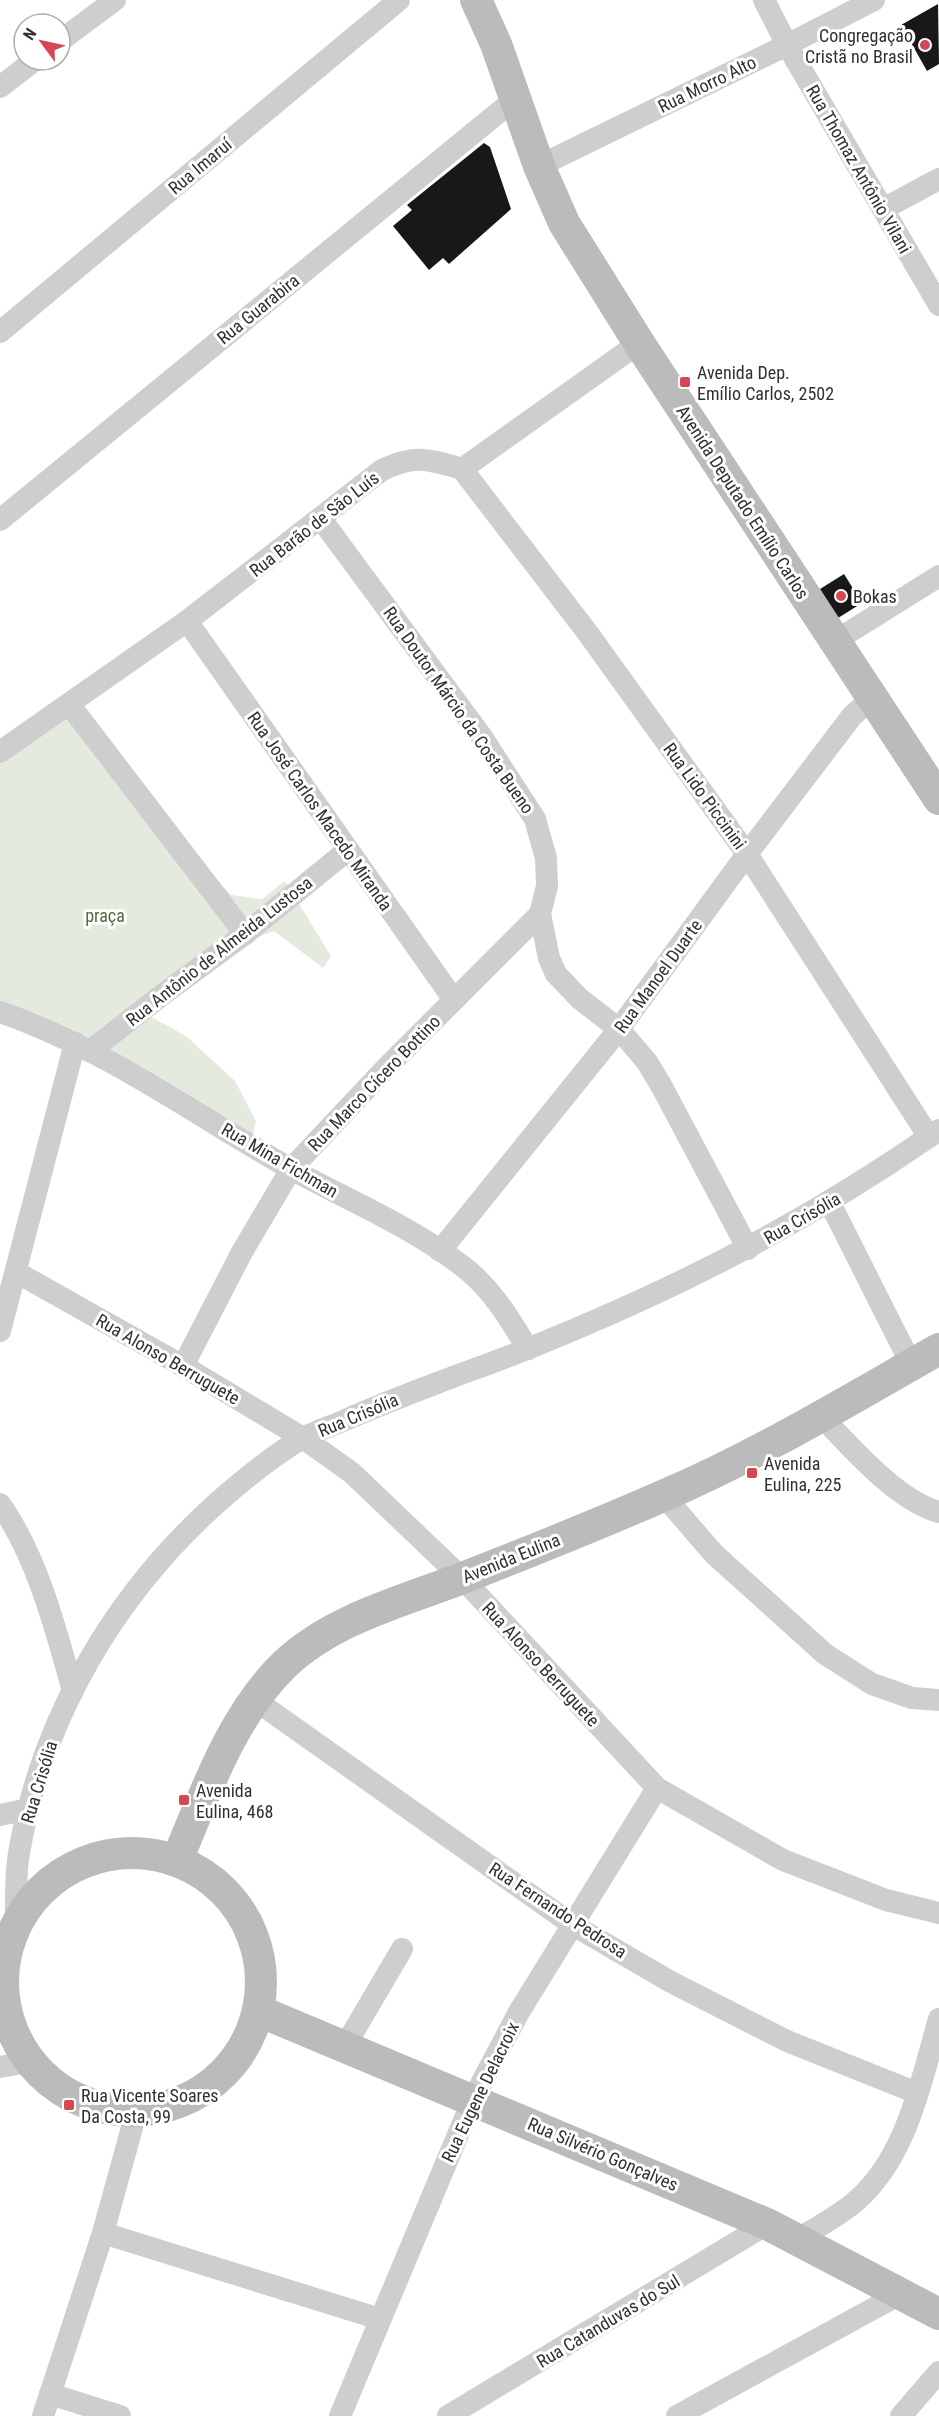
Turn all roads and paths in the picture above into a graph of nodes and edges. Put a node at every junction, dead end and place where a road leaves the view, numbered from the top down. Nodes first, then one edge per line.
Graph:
1 (115, 0) edge
2 (399, 0) edge
3 (476, 0) edge
4 (764, 0) edge
5 (874, 0) edge
6 (72, 32) edge
7 (787, 45) junction
8 (19, 72) edge
9 (0, 87) edge
10 (515, 99) junction
11 (539, 166) junction
12 (939, 179) edge
13 (884, 209) junction
14 (939, 305) edge
15 (0, 332) edge
16 (639, 343) junction
17 (462, 469) junction
18 (321, 519) junction
19 (0, 520) edge
20 (939, 576) edge
21 (187, 621) junction
22 (835, 641) junction
23 (872, 698) junction
24 (69, 704) junction
25 (0, 752) edge
26 (939, 799) edge
27 (348, 850) junction
28 (747, 854) junction
29 (540, 914) junction
30 (244, 934) junction
31 (454, 1000) junction
32 (0, 1012) edge
33 (619, 1029) junction
34 (82, 1047) junction
35 (934, 1133) edge
36 (291, 1168) junction
37 (830, 1203) junction
38 (748, 1250) junction
39 (440, 1251) junction
40 (16, 1272) junction
41 (0, 1330) edge
42 (939, 1348) edge
43 (528, 1349) junction
44 (911, 1364) junction
45 (183, 1366) junction
46 (821, 1416) junction
47 (303, 1438) junction
48 (664, 1496) junction
49 (0, 1504) edge
50 (939, 1512) edge
51 (462, 1578) junction
52 (73, 1691) junction
53 (255, 1700) junction
54 (939, 1700) edge
55 (657, 1788) junction
56 (28, 1809) junction
57 (0, 1815) edge
58 (177, 1860) junction
59 (939, 1913) edge
60 (16, 1925) junction
61 (573, 1925) junction
62 (402, 1949) dead end
63 (259, 2011) junction
64 (939, 2019) edge
65 (345, 2046) junction
66 (14, 2064) edge
67 (917, 2093) junction
68 (472, 2099) junction
69 (136, 2113) junction
70 (767, 2224) junction
71 (103, 2233) junction
72 (798, 2239) junction
73 (900, 2294) junction
74 (939, 2314) edge
75 (380, 2319) junction
76 (939, 2372) edge
77 (50, 2394) junction
78 (44, 2416) edge
79 (120, 2416) edge
80 (340, 2416) edge
81 (448, 2416) edge
82 (677, 2416) edge
83 (901, 2416) edge

1 - 6 street
2 - 15 street, Rua Imaruí
3 - 10 street, Avenida Deputado Emílio Carlos
4 - 7 street, Rua Thomaz Antônio Vilani
5 - 7 street, Rua Morro Alto
7 - 11 street, Rua Morro Alto
7 - 13 street, Rua Thomaz Antônio Vilani
8 - 9 street
10 - 11 street, Avenida Deputado Emílio Carlos
10 - 19 street, Rua Guarabira
11 - 16 street, Avenida Deputado Emílio Carlos
12 - 13 street
13 - 14 street, Rua Thomaz Antônio Vilani
16 - 17 street
16 - 22 street, Avenida Deputado Emílio Carlos
17 - 18 street, Rua Barão de São Luís
17 - 28 street, Rua Lido Piccinini
18 - 21 street, Rua Barão de São Luís
18 - 29 street, Rua Doutor Márcio da Costa Bueno
20 - 22 street
21 - 24 street, Rua Barão de São Luís
21 - 27 street, Rua José Carlos Macedo Miranda
22 - 23 street, Avenida Deputado Emílio Carlos
23 - 26 street, Avenida Deputado Emílio Carlos
23 - 28 street, Rua Manoel Duarte
24 - 25 street, Rua Barão de São Luís
24 - 30 street
27 - 30 street, Rua Antônio de Almeida Lustosa
27 - 31 street, Rua José Carlos Macedo Miranda
28 - 33 street, Rua Manoel Duarte
28 - 35 street, Rua Lido Piccinini
29 - 31 street, Rua Marco Cícero Bottino
29 - 33 street, Rua Doutor Márcio da Costa Bueno
30 - 34 street, Rua Antônio de Almeida Lustosa
31 - 36 street, Rua Marco Cícero Bottino
32 - 34 street, Rua Mina Fichman
33 - 38 street, Rua Doutor Márcio da Costa Bueno
33 - 39 street, Rua Manoel Duarte
34 - 36 street, Rua Mina Fichman
34 - 40 street
35 - 37 street, Rua Crisólia
36 - 39 street, Rua Mina Fichman
36 - 45 street, Rua Marco Cícero Bottino
37 - 38 street, Rua Crisólia
37 - 44 street
38 - 43 street, Rua Crisólia
39 - 43 street, Rua Mina Fichman
40 - 41 street
40 - 45 street, Rua Alonso Berruguete
42 - 44 street, Avenida Eulina
43 - 47 street, Rua Crisólia
44 - 46 street, Avenida Eulina
45 - 47 street, Rua Alonso Berruguete
46 - 48 street, Avenida Eulina
46 - 50 street
47 - 51 street, Rua Alonso Berruguete
47 - 52 street, Rua Crisólia
48 - 51 street, Avenida Eulina
48 - 54 street
49 - 52 street
51 - 53 street, Avenida Eulina
51 - 55 street, Rua Alonso Berruguete
52 - 56 street, Rua Crisólia
53 - 58 street, Avenida Eulina
53 - 61 street, Rua Fernando Pedrosa
55 - 59 street, Rua Alonso Berruguete
55 - 61 street, Rua Eugene Delacroix
56 - 57 street
56 - 60 street, Rua Crisólia
58 - 60 street
58 - 63 street
60 - 66 street
61 - 67 street, Rua Fernando Pedrosa
61 - 68 street, Rua Eugene Delacroix
62 - 65 street
63 - 65 street, Rua Silvério Gonçalves
63 - 69 street
64 - 67 street
65 - 68 street, Rua Silvério Gonçalves
66 - 69 street
67 - 72 street
68 - 70 street, Rua Silvério Gonçalves
68 - 75 street, Rua Eugene Delacroix
69 - 71 street
70 - 72 street, Rua Silvério Gonçalves
70 - 81 street, Rua Catanduvas do Sul
71 - 75 street
71 - 77 street
72 - 73 street, Rua Silvério Gonçalves
73 - 74 street, Rua Silvério Gonçalves
73 - 82 street
75 - 80 street, Rua Eugene Delacroix
76 - 83 street
77 - 78 street
77 - 79 street

